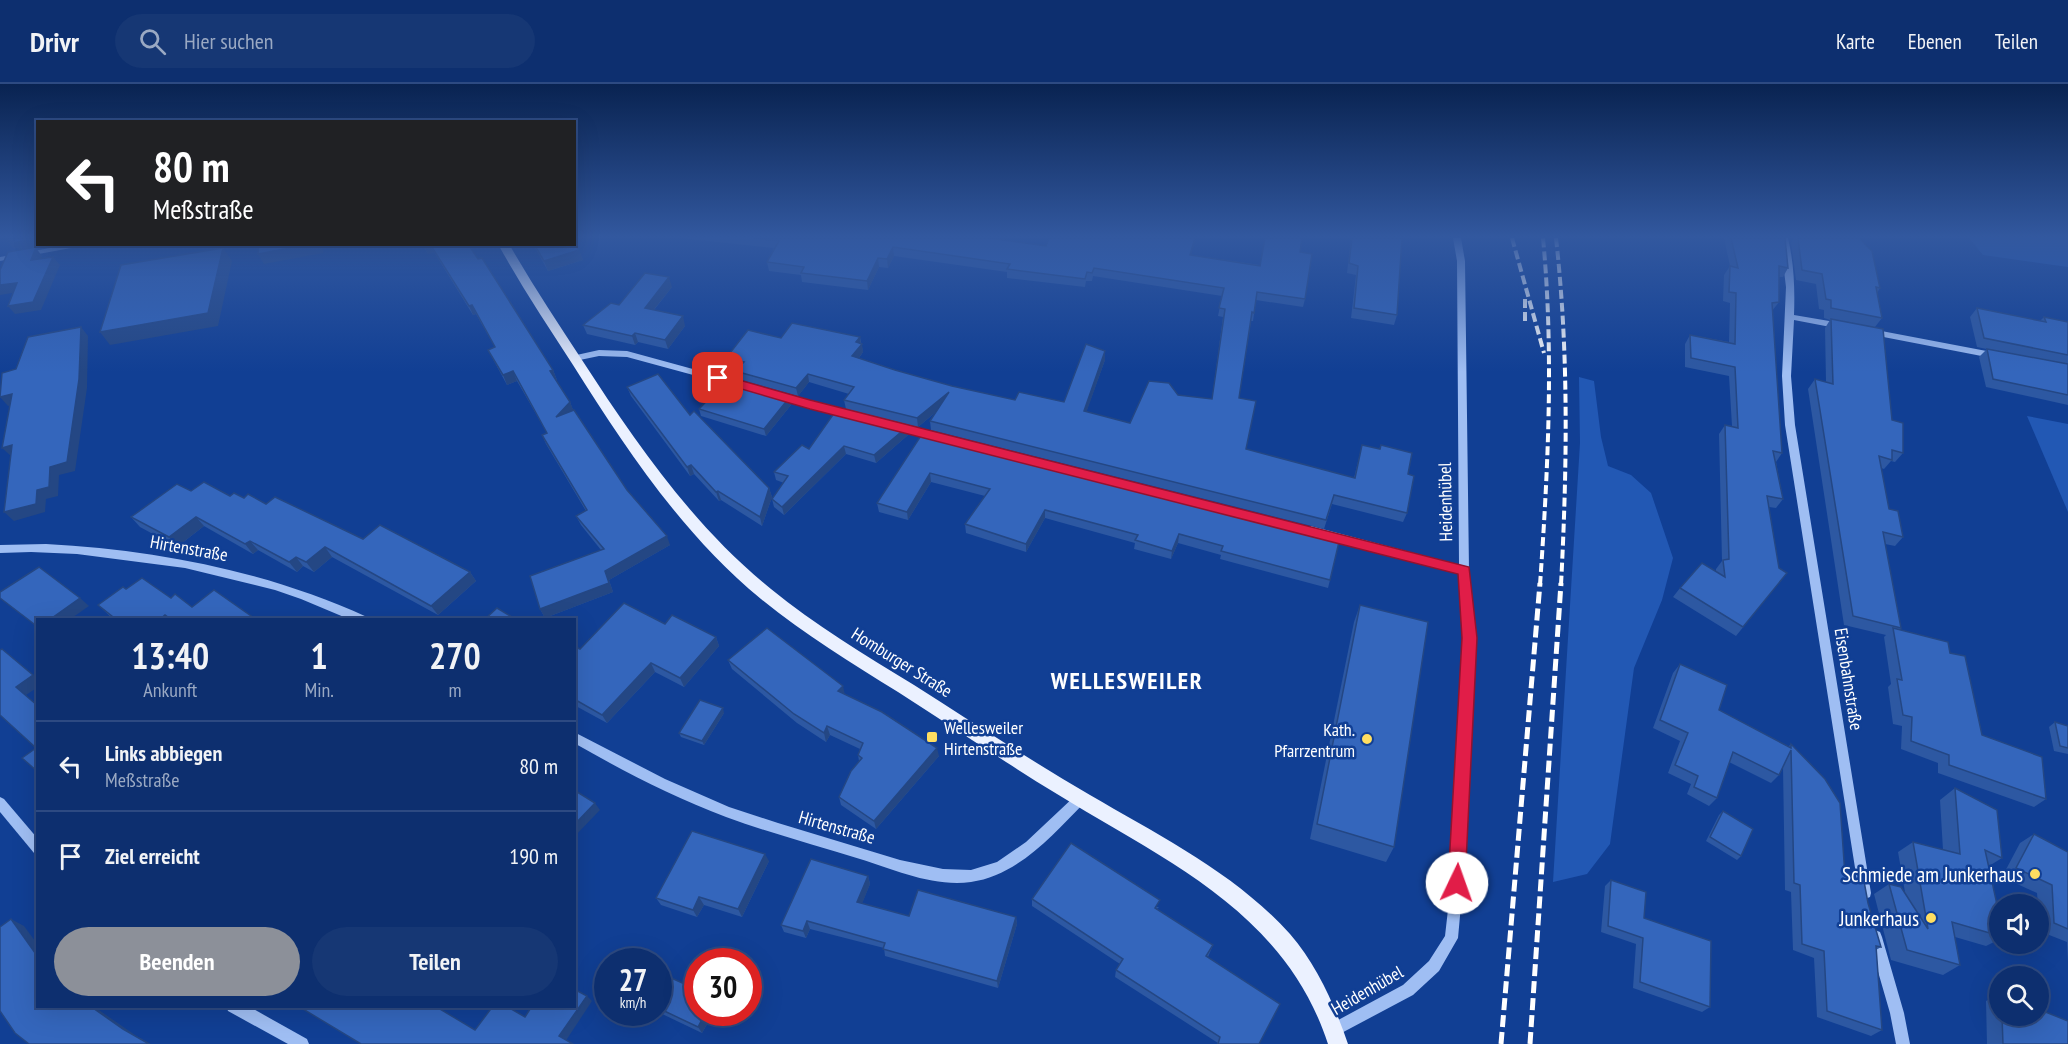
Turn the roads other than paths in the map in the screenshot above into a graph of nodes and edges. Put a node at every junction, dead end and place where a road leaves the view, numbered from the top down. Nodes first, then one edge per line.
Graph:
1 (528, 283) edge
2 (1461, 283) edge
3 (1789, 283) edge
4 (1791, 316) junction
5 (1849, 327) edge
6 (1860, 330) edge
7 (575, 358) junction
8 (2010, 358) edge
9 (753, 388) edge
10 (764, 392) edge
11 (856, 416) edge
12 (890, 424) edge
13 (947, 439) edge
14 (1304, 528) edge
15 (0, 549) edge
16 (1464, 570) junction
17 (359, 618) edge
18 (576, 738) edge
19 (1080, 799) junction
20 (0, 803) edge
21 (36, 847) edge
22 (1867, 909) edge
23 (1873, 929) edge
24 (237, 1008) edge
25 (1336, 1037) edge
26 (302, 1044) edge
27 (1902, 1044) edge

1 - 7 main road, Homburger Straße
2 - 16 street, Heidenhübel
3 - 4 street, Eisenbahnstraße
4 - 5 street
4 - 22 street, Eisenbahnstraße
6 - 8 street
7 - 9 street
7 - 19 main road, Homburger Straße
10 - 11 street
12 - 13 street
14 - 16 street
15 - 17 street, Hirtenstraße
16 - 25 street, Heidenhübel
18 - 19 street, Hirtenstraße
19 - 25 main road, Homburger Straße
20 - 21 street
23 - 27 street
24 - 26 street

